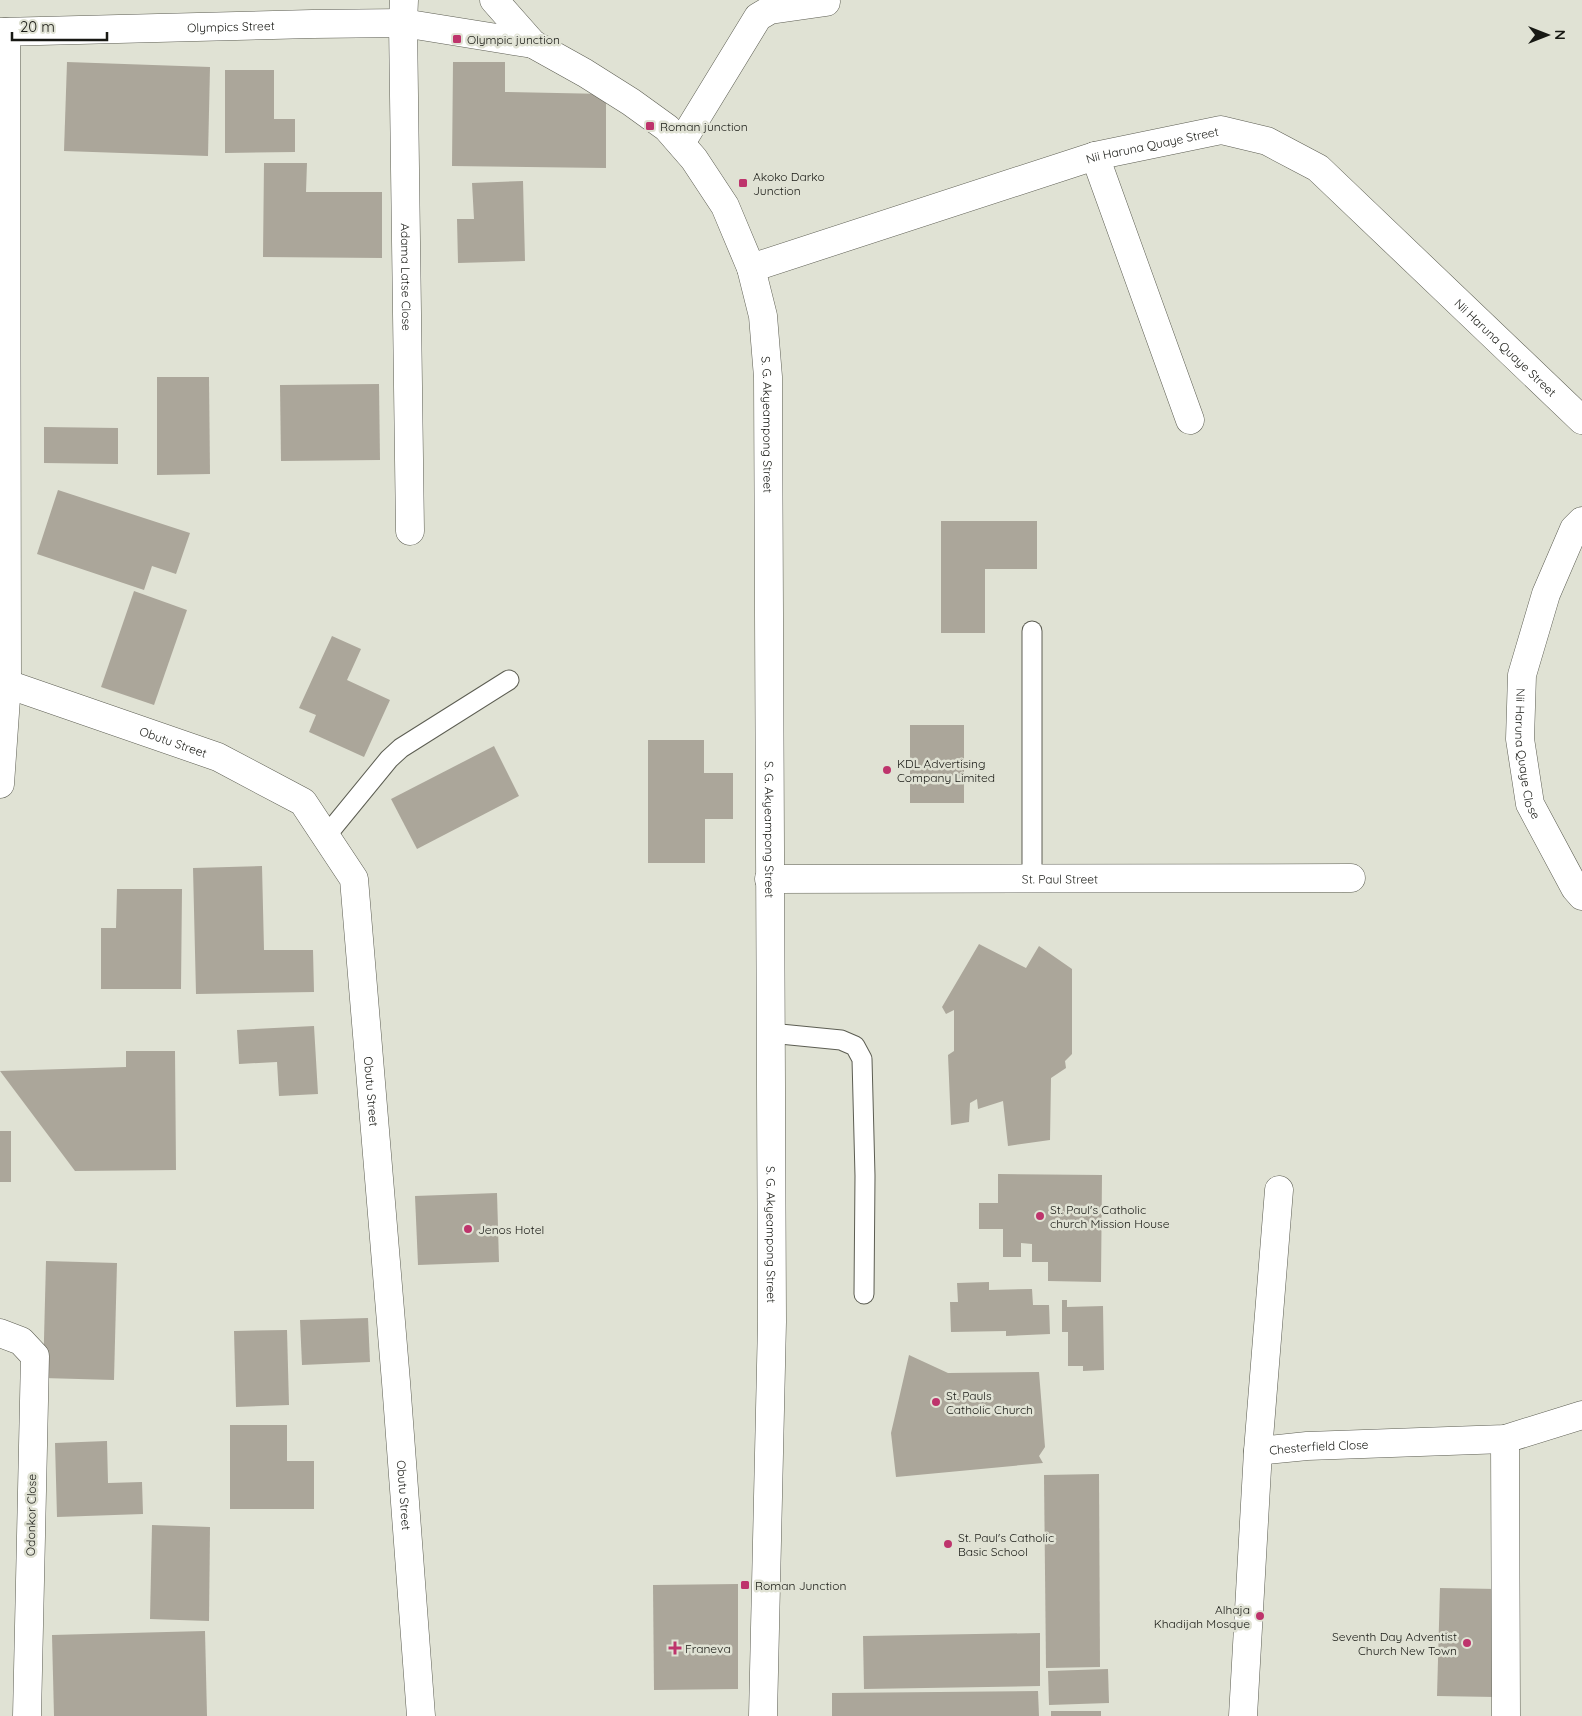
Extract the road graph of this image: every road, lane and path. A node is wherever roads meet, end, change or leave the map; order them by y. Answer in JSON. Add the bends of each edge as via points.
{"nodes":[{"id":1,"x":494,"y":0,"type":"edge"},
{"id":2,"x":826,"y":2,"type":"dead end"},
{"id":3,"x":403,"y":12,"type":"edge"},
{"id":4,"x":3,"y":32,"type":"edge"},
{"id":5,"x":532,"y":44,"type":"junction"},
{"id":6,"x":680,"y":143,"type":"junction"},
{"id":7,"x":1095,"y":156,"type":"junction"},
{"id":8,"x":751,"y":268,"type":"junction"},
{"id":9,"x":1190,"y":420,"type":"dead end"},
{"id":10,"x":1582,"y":420,"type":"edge"},
{"id":11,"x":1582,"y":521,"type":"edge"},
{"id":12,"x":410,"y":531,"type":"dead end"},
{"id":13,"x":1032,"y":631,"type":"dead end"},
{"id":14,"x":509,"y":680,"type":"dead end"},
{"id":15,"x":7,"y":684,"type":"junction"},
{"id":16,"x":0,"y":784,"type":"edge"},
{"id":17,"x":326,"y":836,"type":"junction"},
{"id":18,"x":1032,"y":878,"type":"junction"},
{"id":19,"x":1350,"y":878,"type":"dead end"},
{"id":20,"x":769,"y":879,"type":"junction"},
{"id":21,"x":1582,"y":896,"type":"edge"},
{"id":22,"x":770,"y":1033,"type":"junction"},
{"id":23,"x":1279,"y":1190,"type":"dead end"},
{"id":24,"x":864,"y":1294,"type":"dead end"},
{"id":25,"x":0,"y":1333,"type":"edge"},
{"id":26,"x":1582,"y":1415,"type":"edge"},
{"id":27,"x":1505,"y":1440,"type":"junction"},
{"id":28,"x":1258,"y":1451,"type":"junction"},
{"id":29,"x":27,"y":1716,"type":"edge"},
{"id":30,"x":421,"y":1716,"type":"edge"},
{"id":31,"x":763,"y":1716,"type":"edge"},
{"id":32,"x":1243,"y":1716,"type":"edge"},
{"id":33,"x":1506,"y":1716,"type":"edge"}],
"edges":[{"from":1,"to":5,"type":"street","name":"S. G. Akyeampong Street"},
{"from":2,"to":6,"type":"street","via":[[770,10],[758,17]]},
{"from":3,"to":4,"type":"street","name":"Olympics Street","via":[[312,24]]},
{"from":3,"to":5,"type":"street","name":"S. G. Akyeampong Street"},
{"from":3,"to":12,"type":"street","name":"Adama Latse Close"},
{"from":4,"to":15,"type":"street"},
{"from":5,"to":6,"type":"street","name":"S. G. Akyeampong Street","via":[[631,102],[667,128]]},
{"from":6,"to":8,"type":"street","name":"S. G. Akyeampong Street","via":[[725,206]]},
{"from":7,"to":8,"type":"street","name":"Nii Haruna Quaye Street"},
{"from":7,"to":9,"type":"street"},
{"from":7,"to":10,"type":"street","name":"Nii Haruna Quaye Street","via":[[1222,130],[1267,141],[1318,168]]},
{"from":8,"to":20,"type":"street","name":"S. G. Akyeampong Street","via":[[763,316],[768,377]]},
{"from":11,"to":21,"type":"street","name":"Nii Haruna Quaye Close","via":[[1574,529],[1546,594],[1522,675],[1520,739],[1530,804]]},
{"from":13,"to":18,"type":"lane"},
{"from":14,"to":17,"type":"lane","via":[[401,748]]},
{"from":15,"to":16,"type":"street"},
{"from":15,"to":17,"type":"street","name":"Obutu Street","via":[[218,757],[303,802]]},
{"from":17,"to":30,"type":"street","name":"Obutu Street","via":[[354,879]]},
{"from":18,"to":19,"type":"street","name":"St. Paul Street"},
{"from":18,"to":20,"type":"street","name":"St. Paul Street"},
{"from":20,"to":22,"type":"street","name":"S. G. Akyeampong Street"},
{"from":22,"to":24,"type":"lane","via":[[841,1040],[855,1046],[862,1059]]},
{"from":22,"to":31,"type":"street","name":"S. G. Akyeampong Street","via":[[772,1322]]},
{"from":23,"to":28,"type":"street"},
{"from":25,"to":29,"type":"street","name":"Odonkor Close","via":[[20,1341],[35,1356]]},
{"from":26,"to":27,"type":"street","name":"Chesterfield Close"},
{"from":27,"to":28,"type":"street","name":"Chesterfield Close","via":[[1307,1446]]},
{"from":27,"to":33,"type":"street"},
{"from":28,"to":32,"type":"street","name":"Chesterfield Close"}]}
